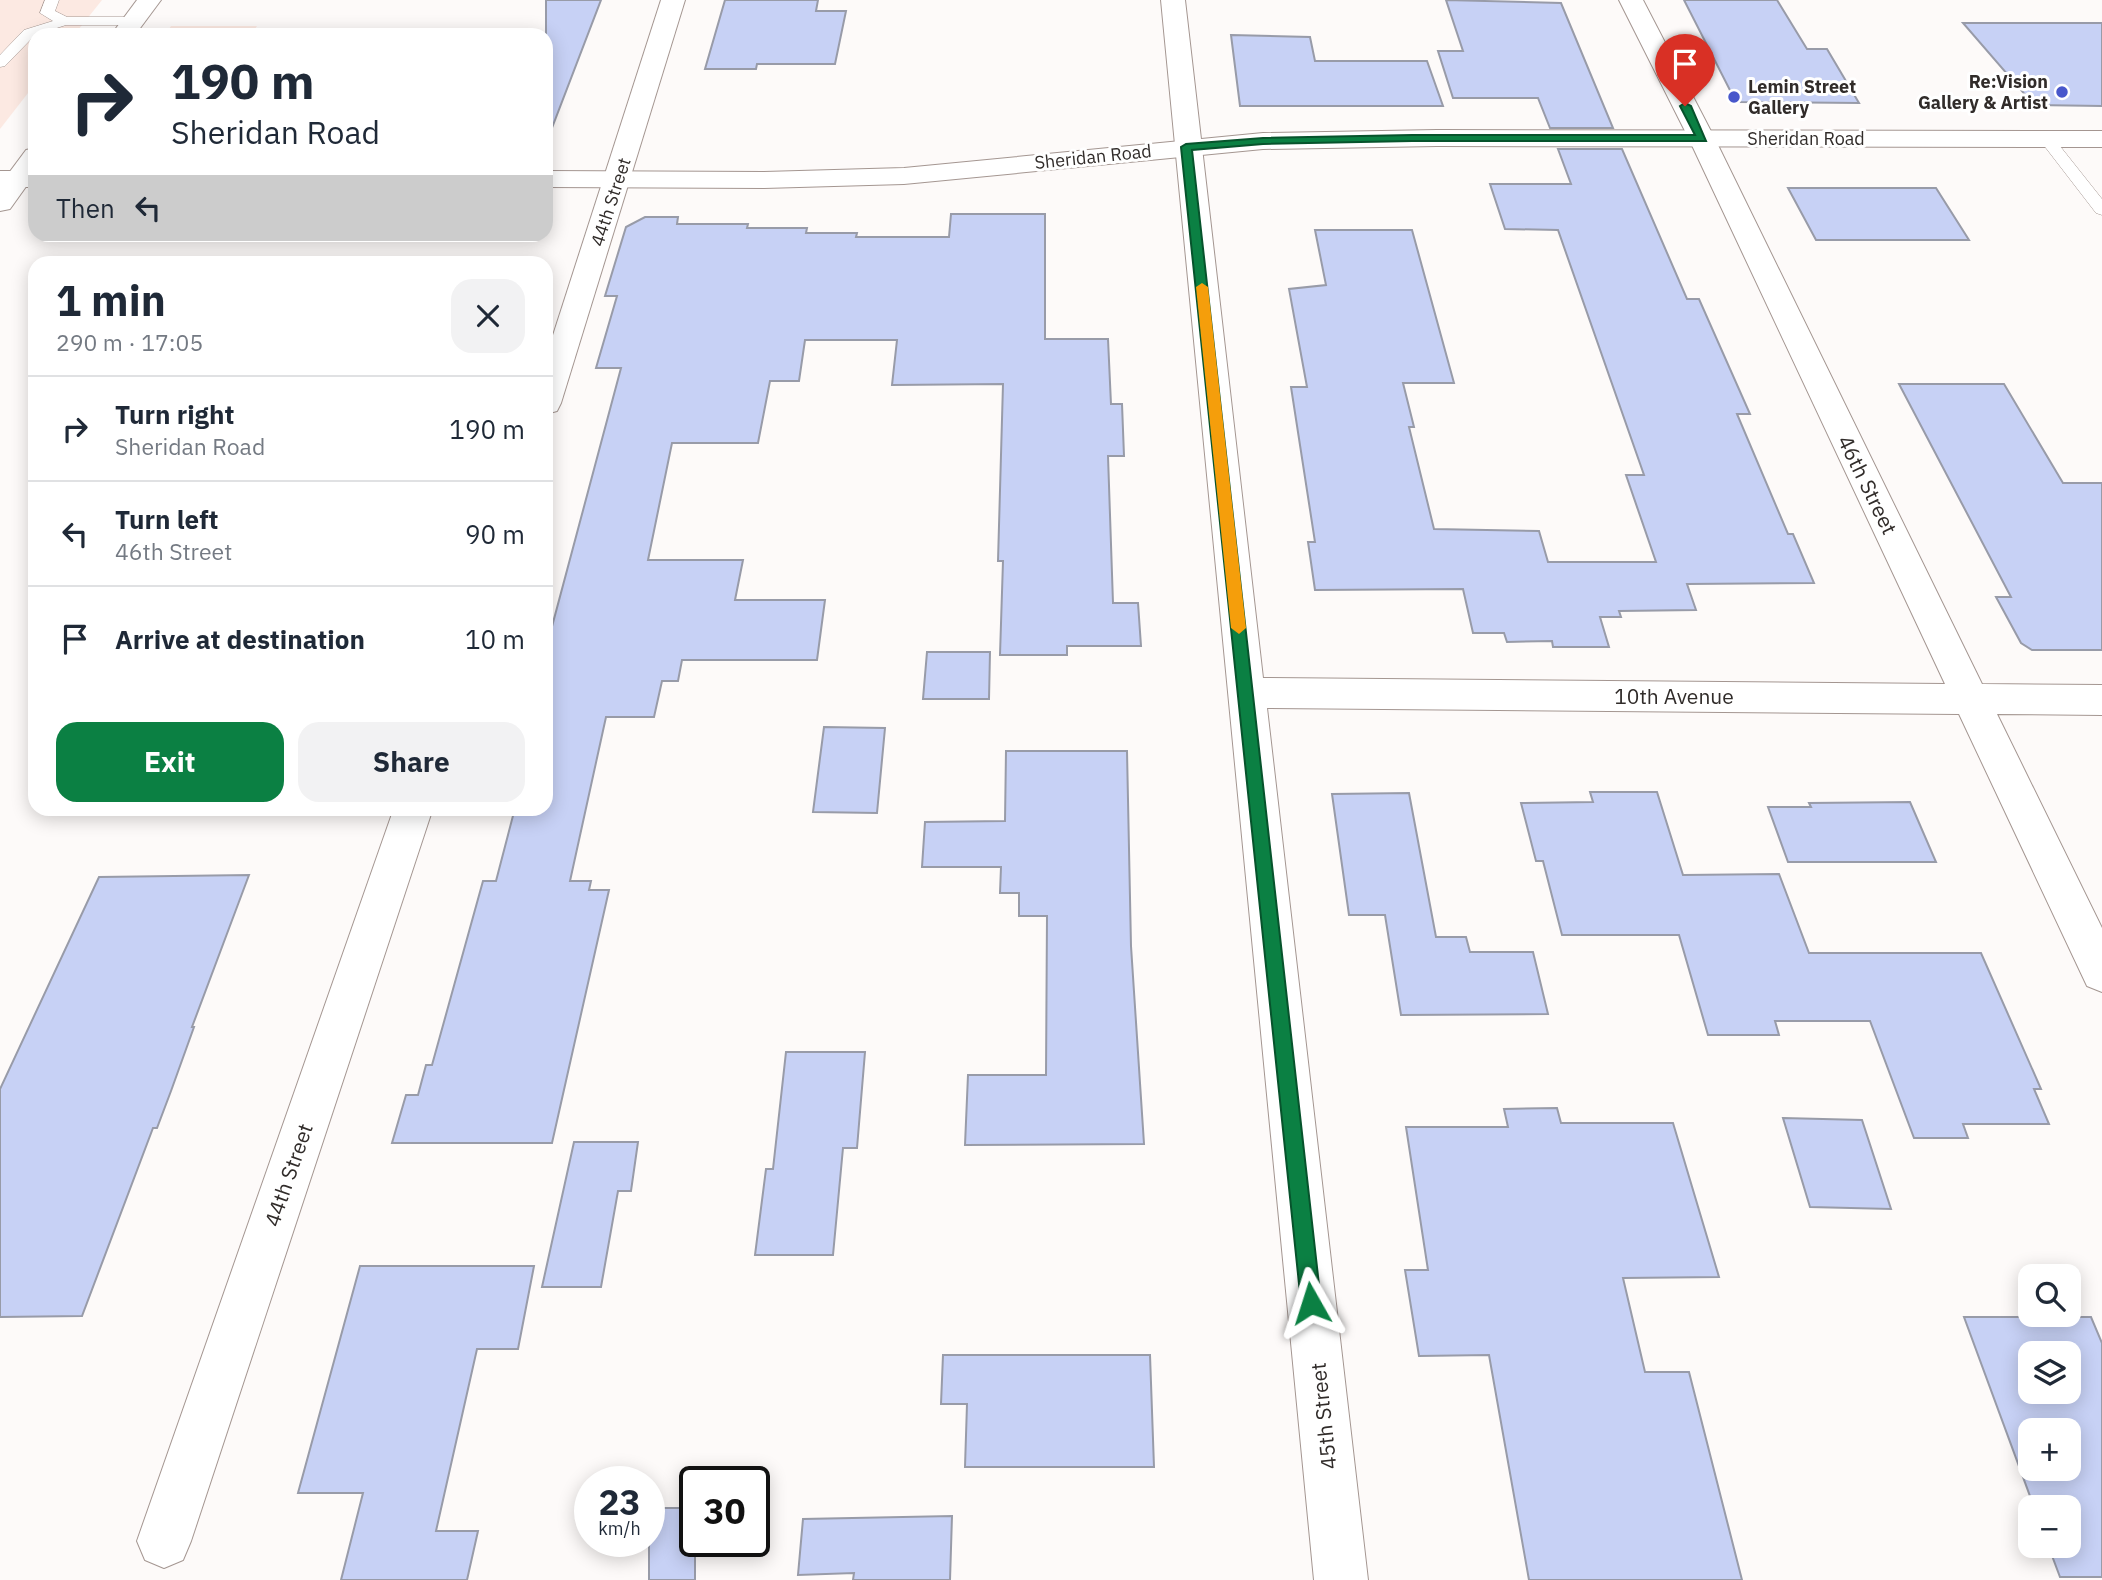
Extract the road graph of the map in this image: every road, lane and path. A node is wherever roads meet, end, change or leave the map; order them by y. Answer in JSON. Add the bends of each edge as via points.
{"nodes":[{"id":1,"x":52,"y":0,"type":"edge"},
{"id":2,"x":149,"y":0,"type":"edge"},
{"id":3,"x":673,"y":0,"type":"edge"},
{"id":4,"x":1173,"y":0,"type":"edge"},
{"id":5,"x":1631,"y":0,"type":"edge"},
{"id":6,"x":65,"y":20,"type":"junction"},
{"id":7,"x":43,"y":28,"type":"edge"},
{"id":8,"x":128,"y":28,"type":"edge"},
{"id":9,"x":28,"y":34,"type":"edge"},
{"id":10,"x":0,"y":63,"type":"edge"},
{"id":11,"x":1702,"y":139,"type":"junction"},
{"id":12,"x":2047,"y":139,"type":"junction"},
{"id":13,"x":2102,"y":139,"type":"edge"},
{"id":14,"x":1186,"y":147,"type":"junction"},
{"id":15,"x":18,"y":179,"type":"edge"},
{"id":16,"x":553,"y":179,"type":"edge"},
{"id":17,"x":619,"y":179,"type":"junction"},
{"id":18,"x":0,"y":203,"type":"edge"},
{"id":19,"x":2102,"y":210,"type":"edge"},
{"id":20,"x":553,"y":382,"type":"edge"},
{"id":21,"x":1246,"y":693,"type":"junction"},
{"id":22,"x":1970,"y":699,"type":"junction"},
{"id":23,"x":2102,"y":700,"type":"edge"},
{"id":24,"x":411,"y":816,"type":"edge"},
{"id":25,"x":2102,"y":972,"type":"edge"},
{"id":26,"x":164,"y":1541,"type":"dead end"},
{"id":27,"x":1341,"y":1580,"type":"edge"}],
"edges":[{"from":1,"to":6,"type":"lane","via":[[47,13]]},
{"from":2,"to":8,"type":"street"},
{"from":3,"to":17,"type":"street","name":"44th Street"},
{"from":4,"to":14,"type":"street","name":"45th Street"},
{"from":5,"to":11,"type":"street","name":"46th Street"},
{"from":6,"to":7,"type":"lane"},
{"from":6,"to":8,"type":"lane"},
{"from":9,"to":10,"type":"lane"},
{"from":11,"to":12,"type":"street","name":"Sheridan Road"},
{"from":11,"to":14,"type":"street","name":"Sheridan Road","via":[[1410,138]]},
{"from":11,"to":22,"type":"street","name":"46th Street"},
{"from":12,"to":13,"type":"street","name":"Sheridan Road"},
{"from":12,"to":19,"type":"lane"},
{"from":14,"to":17,"type":"street","name":"Sheridan Road","via":[[904,176]]},
{"from":14,"to":21,"type":"street","name":"45th Street"},
{"from":15,"to":18,"type":"street"},
{"from":16,"to":17,"type":"street","name":"Sheridan Road"},
{"from":17,"to":20,"type":"street","name":"44th Street"},
{"from":21,"to":22,"type":"street","name":"10th Avenue"},
{"from":21,"to":27,"type":"street","name":"45th Street"},
{"from":22,"to":23,"type":"street","name":"10th Avenue"},
{"from":22,"to":25,"type":"street","name":"46th Street"},
{"from":24,"to":26,"type":"street","name":"44th Street"}]}
